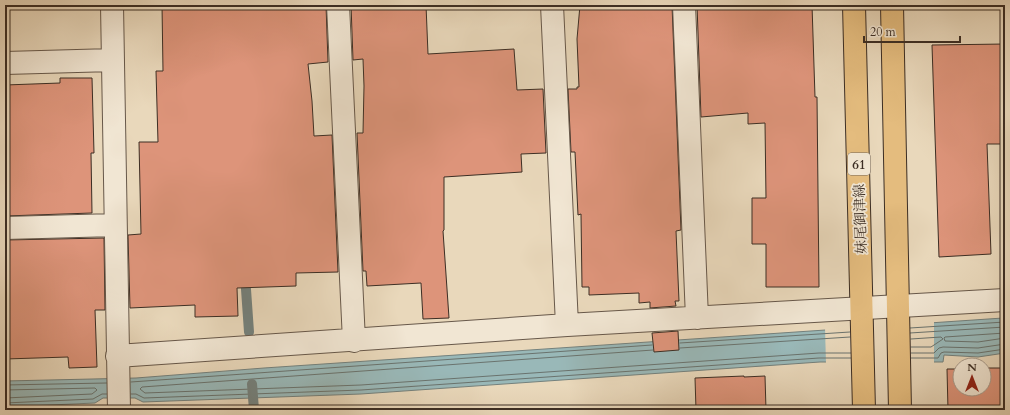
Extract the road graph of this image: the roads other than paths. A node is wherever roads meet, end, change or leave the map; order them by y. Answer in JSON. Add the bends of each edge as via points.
{"nodes":[{"id":1,"x":112,"y":5,"type":"edge"},
{"id":2,"x":338,"y":5,"type":"edge"},
{"id":3,"x":552,"y":5,"type":"edge"},
{"id":4,"x":684,"y":5,"type":"edge"},
{"id":5,"x":854,"y":5,"type":"edge"},
{"id":6,"x":892,"y":5,"type":"edge"},
{"id":7,"x":113,"y":60,"type":"junction"},
{"id":8,"x":5,"y":63,"type":"edge"},
{"id":9,"x":115,"y":225,"type":"junction"},
{"id":10,"x":5,"y":228,"type":"edge"},
{"id":11,"x":1005,"y":300,"type":"edge"},
{"id":12,"x":899,"y":313,"type":"junction"},
{"id":13,"x":863,"y":316,"type":"junction"},
{"id":14,"x":697,"y":318,"type":"junction"},
{"id":15,"x":567,"y":325,"type":"junction"},
{"id":16,"x":354,"y":341,"type":"junction"},
{"id":17,"x":117,"y":356,"type":"junction"},
{"id":18,"x":118,"y":404,"type":"edge"},
{"id":19,"x":864,"y":410,"type":"edge"},
{"id":20,"x":900,"y":410,"type":"edge"}],
"edges":[{"from":1,"to":7,"type":"street"},
{"from":2,"to":16,"type":"street"},
{"from":3,"to":15,"type":"street"},
{"from":4,"to":14,"type":"street"},
{"from":5,"to":13,"type":"main road","name":"妹尾御津線","number":"61"},
{"from":6,"to":12,"type":"main road"},
{"from":7,"to":8,"type":"street"},
{"from":7,"to":9,"type":"street"},
{"from":9,"to":10,"type":"street"},
{"from":9,"to":17,"type":"street"},
{"from":11,"to":12,"type":"street"},
{"from":12,"to":13,"type":"street"},
{"from":12,"to":20,"type":"main road"},
{"from":13,"to":14,"type":"street"},
{"from":13,"to":19,"type":"main road","name":"妹尾御津線","number":"61"},
{"from":14,"to":15,"type":"street"},
{"from":15,"to":16,"type":"street"},
{"from":16,"to":17,"type":"street"},
{"from":17,"to":18,"type":"street"}]}
